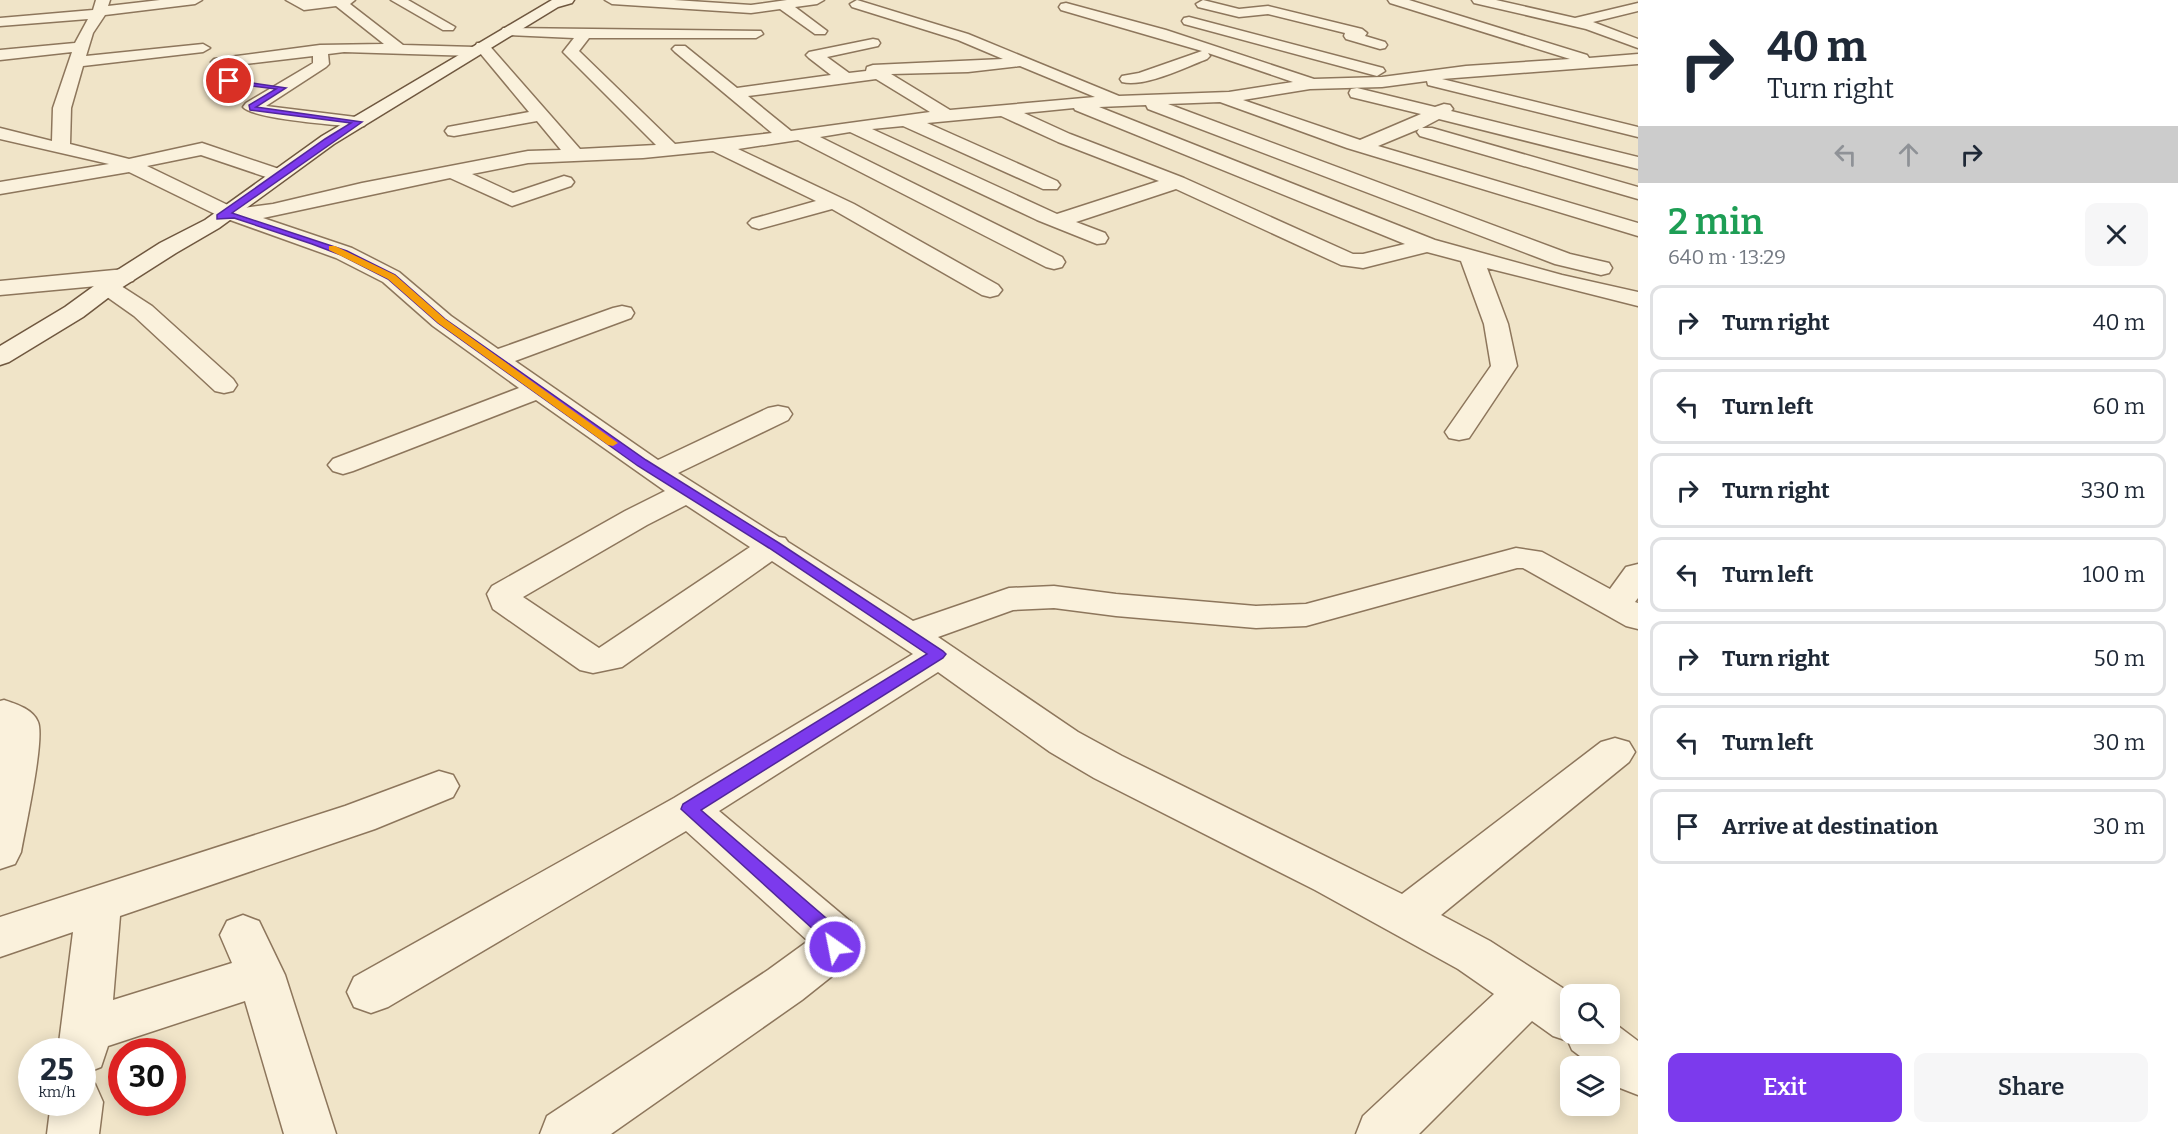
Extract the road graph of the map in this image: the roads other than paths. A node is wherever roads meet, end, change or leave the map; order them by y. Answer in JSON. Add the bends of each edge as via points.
{"nodes":[{"id":1,"x":195,"y":0,"type":"edge"},
{"id":2,"x":398,"y":0,"type":"edge"},
{"id":3,"x":556,"y":0,"type":"edge"},
{"id":4,"x":566,"y":0,"type":"edge"},
{"id":5,"x":612,"y":0,"type":"edge"},
{"id":6,"x":817,"y":0,"type":"edge"},
{"id":7,"x":1395,"y":0,"type":"edge"},
{"id":8,"x":1479,"y":0,"type":"edge"},
{"id":9,"x":1541,"y":0,"type":"edge"},
{"id":10,"x":343,"y":1,"type":"edge"},
{"id":11,"x":1197,"y":1,"type":"edge"},
{"id":12,"x":175,"y":2,"type":"junction"},
{"id":13,"x":298,"y":3,"type":"edge"},
{"id":14,"x":857,"y":4,"type":"dead end"},
{"id":15,"x":784,"y":6,"type":"junction"},
{"id":16,"x":1510,"y":7,"type":"junction"},
{"id":17,"x":1638,"y":7,"type":"edge"},
{"id":18,"x":1066,"y":8,"type":"dead end"},
{"id":19,"x":101,"y":9,"type":"edge"},
{"id":20,"x":191,"y":15,"type":"dead end"},
{"id":21,"x":941,"y":15,"type":"dead end"},
{"id":22,"x":314,"y":18,"type":"dead end"},
{"id":23,"x":1178,"y":18,"type":"dead end"},
{"id":24,"x":906,"y":20,"type":"junction"},
{"id":25,"x":962,"y":21,"type":"dead end"},
{"id":26,"x":0,"y":22,"type":"edge"},
{"id":27,"x":1575,"y":22,"type":"junction"},
{"id":28,"x":448,"y":27,"type":"dead end"},
{"id":29,"x":87,"y":31,"type":"junction"},
{"id":30,"x":508,"y":31,"type":"junction"},
{"id":31,"x":820,"y":31,"type":"dead end"},
{"id":32,"x":65,"y":33,"type":"dead end"},
{"id":33,"x":585,"y":34,"type":"junction"},
{"id":34,"x":756,"y":34,"type":"dead end"},
{"id":35,"x":966,"y":38,"type":"junction"},
{"id":36,"x":1398,"y":41,"type":"dead end"},
{"id":37,"x":873,"y":43,"type":"dead end"},
{"id":38,"x":1638,"y":44,"type":"edge"},
{"id":39,"x":1380,"y":45,"type":"junction"},
{"id":40,"x":203,"y":48,"type":"dead end"},
{"id":41,"x":399,"y":49,"type":"junction"},
{"id":42,"x":478,"y":49,"type":"junction"},
{"id":43,"x":680,"y":49,"type":"dead end"},
{"id":44,"x":320,"y":50,"type":"junction"},
{"id":45,"x":79,"y":55,"type":"junction"},
{"id":46,"x":0,"y":56,"type":"edge"},
{"id":47,"x":1202,"y":56,"type":"dead end"},
{"id":48,"x":1324,"y":58,"type":"junction"},
{"id":49,"x":250,"y":59,"type":"junction"},
{"id":50,"x":1638,"y":60,"type":"edge"},
{"id":51,"x":219,"y":62,"type":"dead end"},
{"id":52,"x":1024,"y":62,"type":"junction"},
{"id":53,"x":1596,"y":63,"type":"junction"},
{"id":54,"x":878,"y":74,"type":"junction"},
{"id":55,"x":238,"y":75,"type":"dead end"},
{"id":56,"x":845,"y":78,"type":"junction"},
{"id":57,"x":1412,"y":78,"type":"junction"},
{"id":58,"x":1317,"y":84,"type":"junction"},
{"id":59,"x":261,"y":86,"type":"dead end"},
{"id":60,"x":283,"y":88,"type":"junction"},
{"id":61,"x":735,"y":93,"type":"junction"},
{"id":62,"x":1474,"y":93,"type":"junction"},
{"id":63,"x":1211,"y":98,"type":"junction"},
{"id":64,"x":1128,"y":100,"type":"junction"},
{"id":65,"x":1073,"y":103,"type":"junction"},
{"id":66,"x":1004,"y":110,"type":"junction"},
{"id":67,"x":1437,"y":112,"type":"junction"},
{"id":68,"x":541,"y":115,"type":"junction"},
{"id":69,"x":946,"y":115,"type":"junction"},
{"id":70,"x":905,"y":120,"type":"junction"},
{"id":71,"x":358,"y":122,"type":"junction"},
{"id":72,"x":853,"y":127,"type":"junction"},
{"id":73,"x":1410,"y":127,"type":"junction"},
{"id":74,"x":454,"y":131,"type":"dead end"},
{"id":75,"x":1638,"y":132,"type":"edge"},
{"id":76,"x":0,"y":133,"type":"edge"},
{"id":77,"x":795,"y":136,"type":"junction"},
{"id":78,"x":24,"y":144,"type":"junction"},
{"id":79,"x":717,"y":146,"type":"junction"},
{"id":80,"x":1361,"y":146,"type":"junction"},
{"id":81,"x":61,"y":147,"type":"junction"},
{"id":82,"x":0,"y":150,"type":"edge"},
{"id":83,"x":671,"y":150,"type":"junction"},
{"id":84,"x":574,"y":154,"type":"junction"},
{"id":85,"x":1638,"y":163,"type":"edge"},
{"id":86,"x":128,"y":166,"type":"junction"},
{"id":87,"x":453,"y":172,"type":"junction"},
{"id":88,"x":278,"y":175,"type":"junction"},
{"id":89,"x":564,"y":182,"type":"dead end"},
{"id":90,"x":1177,"y":182,"type":"junction"},
{"id":91,"x":30,"y":183,"type":"junction"},
{"id":92,"x":1050,"y":185,"type":"dead end"},
{"id":93,"x":0,"y":188,"type":"edge"},
{"id":94,"x":1638,"y":193,"type":"edge"},
{"id":95,"x":834,"y":202,"type":"junction"},
{"id":96,"x":227,"y":215,"type":"junction"},
{"id":97,"x":1056,"y":221,"type":"junction"},
{"id":98,"x":759,"y":223,"type":"dead end"},
{"id":99,"x":1638,"y":230,"type":"edge"},
{"id":100,"x":1097,"y":238,"type":"dead end"},
{"id":101,"x":1427,"y":244,"type":"junction"},
{"id":102,"x":1471,"y":258,"type":"junction"},
{"id":103,"x":1054,"y":262,"type":"dead end"},
{"id":104,"x":1617,"y":272,"type":"dead end"},
{"id":105,"x":116,"y":281,"type":"junction"},
{"id":106,"x":0,"y":288,"type":"edge"},
{"id":107,"x":990,"y":290,"type":"dead end"},
{"id":108,"x":1638,"y":299,"type":"edge"},
{"id":109,"x":622,"y":313,"type":"dead end"},
{"id":110,"x":0,"y":357,"type":"edge"},
{"id":111,"x":495,"y":359,"type":"junction"},
{"id":112,"x":224,"y":385,"type":"dead end"},
{"id":113,"x":538,"y":390,"type":"junction"},
{"id":114,"x":778,"y":414,"type":"dead end"},
{"id":115,"x":1459,"y":432,"type":"dead end"},
{"id":116,"x":343,"y":465,"type":"dead end"},
{"id":117,"x":656,"y":472,"type":"junction"},
{"id":118,"x":688,"y":492,"type":"junction"},
{"id":119,"x":774,"y":545,"type":"junction"},
{"id":120,"x":1638,"y":574,"type":"edge"},
{"id":121,"x":1627,"y":612,"type":"edge"},
{"id":122,"x":924,"y":644,"type":"junction"},
{"id":123,"x":0,"y":714,"type":"edge"},
{"id":124,"x":1615,"y":752,"type":"dead end"},
{"id":125,"x":439,"y":786,"type":"dead end"},
{"id":126,"x":689,"y":809,"type":"junction"},
{"id":127,"x":0,"y":852,"type":"edge"},
{"id":128,"x":99,"y":904,"type":"junction"},
{"id":129,"x":1406,"y":918,"type":"junction"},
{"id":130,"x":0,"y":937,"type":"edge"},
{"id":131,"x":1530,"y":991,"type":"junction"},
{"id":132,"x":371,"y":992,"type":"dead end"},
{"id":133,"x":1560,"y":1013,"type":"edge"},
{"id":134,"x":84,"y":1038,"type":"edge"},
{"id":135,"x":90,"y":1038,"type":"edge"},
{"id":136,"x":1602,"y":1044,"type":"edge"},
{"id":137,"x":1638,"y":1071,"type":"edge"},
{"id":138,"x":75,"y":1116,"type":"edge"},
{"id":139,"x":310,"y":1133,"type":"edge"},
{"id":140,"x":73,"y":1134,"type":"edge"},
{"id":141,"x":566,"y":1134,"type":"edge"},
{"id":142,"x":1382,"y":1134,"type":"edge"}],
"edges":[{"from":1,"to":12,"type":"street"},
{"from":2,"to":28,"type":"street"},
{"from":3,"to":4,"type":"street"},
{"from":4,"to":30,"type":"street"},
{"from":5,"to":15,"type":"street","via":[[744,9]]},
{"from":6,"to":15,"type":"street"},
{"from":7,"to":53,"type":"street"},
{"from":8,"to":16,"type":"street"},
{"from":9,"to":16,"type":"street"},
{"from":10,"to":13,"type":"street"},
{"from":10,"to":41,"type":"street"},
{"from":11,"to":39,"type":"street","via":[[1239,13],[1268,10],[1357,32],[1360,33],[1351,36]]},
{"from":12,"to":19,"type":"street"},
{"from":12,"to":20,"type":"street"},
{"from":13,"to":22,"type":"street"},
{"from":14,"to":24,"type":"street"},
{"from":15,"to":31,"type":"street"},
{"from":16,"to":27,"type":"street"},
{"from":17,"to":27,"type":"street"},
{"from":18,"to":58,"type":"street","via":[[1161,33]]},
{"from":19,"to":26,"type":"street"},
{"from":19,"to":29,"type":"street"},
{"from":21,"to":24,"type":"street"},
{"from":23,"to":48,"type":"street"},
{"from":24,"to":35,"type":"street"},
{"from":25,"to":35,"type":"street","via":[[984,30]]},
{"from":27,"to":38,"type":"street"},
{"from":29,"to":32,"type":"street"},
{"from":29,"to":45,"type":"street"},
{"from":30,"to":33,"type":"street"},
{"from":30,"to":42,"type":"street"},
{"from":33,"to":34,"type":"street"},
{"from":33,"to":83,"type":"street","via":[[571,52]]},
{"from":35,"to":52,"type":"street"},
{"from":36,"to":39,"type":"street"},
{"from":37,"to":56,"type":"street","via":[[814,55]]},
{"from":39,"to":48,"type":"street"},
{"from":40,"to":45,"type":"street"},
{"from":41,"to":42,"type":"street"},
{"from":41,"to":44,"type":"street"},
{"from":42,"to":68,"type":"street"},
{"from":42,"to":71,"type":"street"},
{"from":43,"to":61,"type":"street"},
{"from":44,"to":49,"type":"street"},
{"from":44,"to":60,"type":"street","via":[[321,64]]},
{"from":45,"to":46,"type":"street"},
{"from":45,"to":81,"type":"street","via":[[62,108]]},
{"from":47,"to":63,"type":"street","via":[[1135,78]]},
{"from":48,"to":57,"type":"street"},
{"from":49,"to":51,"type":"street"},
{"from":49,"to":55,"type":"street","via":[[252,66]]},
{"from":50,"to":53,"type":"street"},
{"from":52,"to":54,"type":"street","via":[[873,70]]},
{"from":52,"to":64,"type":"street"},
{"from":53,"to":57,"type":"street"},
{"from":54,"to":56,"type":"street"},
{"from":54,"to":69,"type":"street"},
{"from":56,"to":61,"type":"street"},
{"from":57,"to":58,"type":"street"},
{"from":57,"to":62,"type":"street"},
{"from":58,"to":63,"type":"street"},
{"from":58,"to":67,"type":"street"},
{"from":59,"to":60,"type":"street"},
{"from":60,"to":71,"type":"street","via":[[253,108]]},
{"from":61,"to":77,"type":"street"},
{"from":62,"to":67,"type":"street"},
{"from":62,"to":75,"type":"street"},
{"from":63,"to":64,"type":"street"},
{"from":63,"to":80,"type":"street"},
{"from":64,"to":65,"type":"street"},
{"from":64,"to":104,"type":"street","via":[[1563,259]]},
{"from":65,"to":66,"type":"street"},
{"from":65,"to":101,"type":"street"},
{"from":66,"to":69,"type":"street"},
{"from":66,"to":90,"type":"street"},
{"from":67,"to":73,"type":"street"},
{"from":67,"to":85,"type":"street"},
{"from":68,"to":74,"type":"street"},
{"from":68,"to":84,"type":"street"},
{"from":69,"to":70,"type":"street"},
{"from":70,"to":72,"type":"street"},
{"from":70,"to":92,"type":"street"},
{"from":71,"to":88,"type":"street"},
{"from":72,"to":77,"type":"street"},
{"from":72,"to":97,"type":"street"},
{"from":73,"to":80,"type":"street"},
{"from":73,"to":94,"type":"street"},
{"from":76,"to":78,"type":"street"},
{"from":77,"to":79,"type":"street"},
{"from":77,"to":103,"type":"street"},
{"from":78,"to":81,"type":"street"},
{"from":78,"to":82,"type":"street"},
{"from":78,"to":91,"type":"street"},
{"from":79,"to":83,"type":"street"},
{"from":79,"to":95,"type":"street"},
{"from":80,"to":99,"type":"street"},
{"from":81,"to":86,"type":"street"},
{"from":83,"to":84,"type":"street"},
{"from":84,"to":87,"type":"street","via":[[528,157]]},
{"from":86,"to":88,"type":"street","via":[[202,149]]},
{"from":86,"to":91,"type":"street"},
{"from":86,"to":96,"type":"street"},
{"from":87,"to":89,"type":"street","via":[[512,201]]},
{"from":87,"to":96,"type":"street","via":[[273,210]]},
{"from":88,"to":96,"type":"street"},
{"from":90,"to":97,"type":"street"},
{"from":90,"to":101,"type":"street","via":[[1349,260],[1363,261]]},
{"from":91,"to":93,"type":"street"},
{"from":95,"to":98,"type":"street"},
{"from":95,"to":107,"type":"street"},
{"from":96,"to":105,"type":"street"},
{"from":96,"to":111,"type":"street","via":[[334,249],[373,267]]},
{"from":97,"to":100,"type":"street"},
{"from":101,"to":102,"type":"street"},
{"from":102,"to":108,"type":"street"},
{"from":102,"to":115,"type":"street","via":[[1501,336],[1504,366]]},
{"from":105,"to":106,"type":"street"},
{"from":105,"to":110,"type":"street"},
{"from":105,"to":112,"type":"street"},
{"from":109,"to":111,"type":"street"},
{"from":111,"to":113,"type":"street"},
{"from":113,"to":116,"type":"street"},
{"from":113,"to":117,"type":"street"},
{"from":114,"to":117,"type":"street"},
{"from":117,"to":118,"type":"street"},
{"from":118,"to":119,"type":"street"},
{"from":118,"to":119,"type":"street","via":[[504,594],[505,601],[601,659]]},
{"from":119,"to":122,"type":"street"},
{"from":120,"to":121,"type":"street"},
{"from":121,"to":122,"type":"street","via":[[1530,559],[1516,558],[1306,615],[1256,617],[1054,597],[1009,599]]},
{"from":122,"to":126,"type":"street"},
{"from":122,"to":129,"type":"street","via":[[1064,742]]},
{"from":123,"to":127,"type":"street","via":[[20,724],[20,748]]},
{"from":124,"to":129,"type":"street"},
{"from":125,"to":128,"type":"street","via":[[360,818]]},
{"from":126,"to":132,"type":"street"},
{"from":126,"to":141,"type":"street","via":[[834,936],[835,947]]},
{"from":128,"to":130,"type":"street"},
{"from":128,"to":134,"type":"street"},
{"from":129,"to":131,"type":"street"},
{"from":131,"to":133,"type":"street"},
{"from":131,"to":142,"type":"street"},
{"from":135,"to":139,"type":"street","via":[[252,955]]},
{"from":136,"to":137,"type":"street"},
{"from":138,"to":140,"type":"street"}]}
